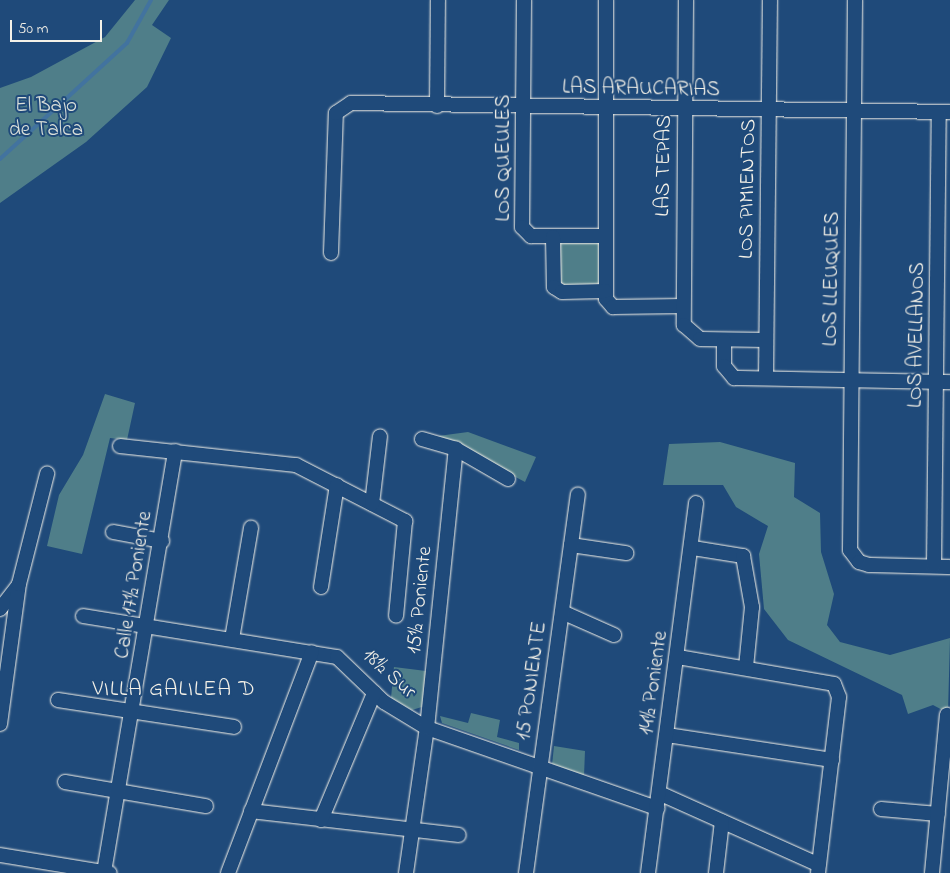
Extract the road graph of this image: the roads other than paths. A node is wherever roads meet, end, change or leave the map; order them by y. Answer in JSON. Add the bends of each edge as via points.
{"nodes":[{"id":1,"x":438,"y":0,"type":"edge"},
{"id":2,"x":524,"y":0,"type":"edge"},
{"id":3,"x":606,"y":0,"type":"edge"},
{"id":4,"x":686,"y":0,"type":"edge"},
{"id":5,"x":770,"y":0,"type":"edge"},
{"id":6,"x":855,"y":0,"type":"edge"},
{"id":7,"x":437,"y":106,"type":"junction"},
{"id":8,"x":524,"y":107,"type":"junction"},
{"id":9,"x":608,"y":108,"type":"junction"},
{"id":10,"x":685,"y":109,"type":"junction"},
{"id":11,"x":769,"y":111,"type":"junction"},
{"id":12,"x":853,"y":113,"type":"junction"},
{"id":13,"x":945,"y":113,"type":"edge"},
{"id":14,"x":606,"y":236,"type":"junction"},
{"id":15,"x":553,"y":237,"type":"junction"},
{"id":16,"x":331,"y":253,"type":"dead end"},
{"id":17,"x":607,"y":298,"type":"junction"},
{"id":18,"x":683,"y":306,"type":"junction"},
{"id":19,"x":943,"y":336,"type":"edge"},
{"id":20,"x":766,"y":340,"type":"junction"},
{"id":21,"x":724,"y":341,"type":"junction"},
{"id":22,"x":766,"y":378,"type":"junction"},
{"id":23,"x":850,"y":379,"type":"junction"},
{"id":24,"x":943,"y":381,"type":"edge"},
{"id":25,"x":380,"y":436,"type":"dead end"},
{"id":26,"x":422,"y":439,"type":"dead end"},
{"id":27,"x":120,"y":446,"type":"dead end"},
{"id":28,"x":456,"y":449,"type":"junction"},
{"id":29,"x":176,"y":451,"type":"junction"},
{"id":30,"x":47,"y":474,"type":"dead end"},
{"id":31,"x":508,"y":479,"type":"dead end"},
{"id":32,"x":337,"y":485,"type":"junction"},
{"id":33,"x":578,"y":495,"type":"dead end"},
{"id":34,"x":696,"y":503,"type":"dead end"},
{"id":35,"x":372,"y":504,"type":"junction"},
{"id":36,"x":251,"y":528,"type":"dead end"},
{"id":37,"x":113,"y":532,"type":"dead end"},
{"id":38,"x":162,"y":541,"type":"junction"},
{"id":39,"x":571,"y":545,"type":"junction"},
{"id":40,"x":693,"y":548,"type":"junction"},
{"id":41,"x":626,"y":553,"type":"dead end"},
{"id":42,"x":934,"y":566,"type":"junction"},
{"id":43,"x":950,"y":566,"type":"edge"},
{"id":44,"x":19,"y":584,"type":"junction"},
{"id":45,"x":321,"y":587,"type":"dead end"},
{"id":46,"x":0,"y":609,"type":"edge"},
{"id":47,"x":562,"y":612,"type":"junction"},
{"id":48,"x":83,"y":616,"type":"dead end"},
{"id":49,"x":396,"y":616,"type":"dead end"},
{"id":50,"x":148,"y":625,"type":"junction"},
{"id":51,"x":614,"y":635,"type":"dead end"},
{"id":52,"x":232,"y":639,"type":"junction"},
{"id":53,"x":312,"y":652,"type":"junction"},
{"id":54,"x":678,"y":657,"type":"junction"},
{"id":55,"x":746,"y":667,"type":"junction"},
{"id":56,"x":374,"y":694,"type":"junction"},
{"id":57,"x":58,"y":700,"type":"dead end"},
{"id":58,"x":133,"y":711,"type":"junction"},
{"id":59,"x":947,"y":715,"type":"dead end"},
{"id":60,"x":0,"y":724,"type":"edge"},
{"id":61,"x":234,"y":727,"type":"dead end"},
{"id":62,"x":427,"y":728,"type":"junction"},
{"id":63,"x":667,"y":735,"type":"junction"},
{"id":64,"x":832,"y":760,"type":"junction"},
{"id":65,"x":541,"y":766,"type":"junction"},
{"id":66,"x":65,"y":782,"type":"dead end"},
{"id":67,"x":119,"y":791,"type":"junction"},
{"id":68,"x":659,"y":793,"type":"junction"},
{"id":69,"x":206,"y":806,"type":"dead end"},
{"id":70,"x":657,"y":808,"type":"junction"},
{"id":71,"x":881,"y":809,"type":"dead end"},
{"id":72,"x":251,"y":811,"type":"junction"},
{"id":73,"x":938,"y":814,"type":"junction"},
{"id":74,"x":321,"y":820,"type":"junction"},
{"id":75,"x":722,"y":821,"type":"junction"},
{"id":76,"x":412,"y":830,"type":"junction"},
{"id":77,"x":458,"y":835,"type":"dead end"},
{"id":78,"x":0,"y":855,"type":"edge"},
{"id":79,"x":819,"y":869,"type":"edge"},
{"id":80,"x":100,"y":872,"type":"edge"},
{"id":81,"x":228,"y":873,"type":"edge"},
{"id":82,"x":406,"y":873,"type":"edge"},
{"id":83,"x":526,"y":873,"type":"edge"},
{"id":84,"x":648,"y":873,"type":"edge"},
{"id":85,"x":716,"y":873,"type":"edge"},
{"id":86,"x":932,"y":873,"type":"edge"}],
"edges":[{"from":1,"to":7,"type":"street"},
{"from":2,"to":8,"type":"street","name":"LOS QUEULES"},
{"from":3,"to":9,"type":"street"},
{"from":4,"to":10,"type":"street","name":"LAS TEPAS"},
{"from":5,"to":11,"type":"street","name":"LOS PIMIENTOS"},
{"from":6,"to":12,"type":"street","name":"LOS LLEUQUES"},
{"from":7,"to":8,"type":"street","name":"LAS ARAUCARIAS"},
{"from":7,"to":16,"type":"street","name":"LAS ARAUCARIAS","via":[[342,106],[336,113]]},
{"from":8,"to":9,"type":"street","name":"LAS ARAUCARIAS"},
{"from":8,"to":15,"type":"street","name":"LOS QUEULES","via":[[520,221],[527,235]]},
{"from":9,"to":10,"type":"street","name":"LAS ARAUCARIAS"},
{"from":9,"to":14,"type":"street"},
{"from":10,"to":11,"type":"street","name":"LAS ARAUCARIAS"},
{"from":10,"to":18,"type":"street","name":"LAS TEPAS"},
{"from":11,"to":12,"type":"street","name":"LAS ARAUCARIAS"},
{"from":11,"to":20,"type":"street","name":"LOS PIMIENTOS"},
{"from":12,"to":13,"type":"street","name":"LAS ARAUCARIAS"},
{"from":12,"to":23,"type":"street","name":"LOS LLEUQUES"},
{"from":13,"to":19,"type":"street","name":"LOS AVELLANOS"},
{"from":14,"to":15,"type":"street","name":"LOS QUEULES"},
{"from":14,"to":17,"type":"street"},
{"from":15,"to":17,"type":"street","via":[[554,287],[562,292]]},
{"from":17,"to":18,"type":"street"},
{"from":18,"to":21,"type":"street","name":"LAS TEPAS","via":[[688,332],[700,339]]},
{"from":19,"to":24,"type":"street","name":"LOS AVELLANOS"},
{"from":20,"to":21,"type":"street"},
{"from":20,"to":22,"type":"street","name":"LOS PIMIENTOS"},
{"from":21,"to":22,"type":"street","via":[[728,375]]},
{"from":22,"to":23,"type":"street"},
{"from":23,"to":24,"type":"street"},
{"from":23,"to":42,"type":"street","name":"LOS LLEUQUES","via":[[849,540],[854,558],[869,565]]},
{"from":24,"to":42,"type":"street","name":"LOS AVELLANOS"},
{"from":25,"to":35,"type":"street"},
{"from":26,"to":28,"type":"street"},
{"from":27,"to":29,"type":"street"},
{"from":28,"to":31,"type":"street"},
{"from":28,"to":62,"type":"street","name":"15½ Poniente"},
{"from":29,"to":32,"type":"street","via":[[296,465]]},
{"from":29,"to":38,"type":"street","name":"Calle 17½ Poniente"},
{"from":30,"to":44,"type":"street"},
{"from":32,"to":35,"type":"street"},
{"from":32,"to":45,"type":"street"},
{"from":33,"to":39,"type":"street","name":"15 PONIENTE"},
{"from":34,"to":40,"type":"street","name":"14½ Poniente"},
{"from":35,"to":49,"type":"street","via":[[405,521]]},
{"from":36,"to":52,"type":"street"},
{"from":37,"to":38,"type":"street"},
{"from":38,"to":50,"type":"street","name":"Calle 17½ Poniente"},
{"from":39,"to":41,"type":"street"},
{"from":39,"to":47,"type":"street","name":"15 PONIENTE"},
{"from":40,"to":54,"type":"street","name":"14½ Poniente"},
{"from":40,"to":55,"type":"street","via":[[743,556],[752,607]]},
{"from":42,"to":43,"type":"street"},
{"from":44,"to":46,"type":"street"},
{"from":44,"to":60,"type":"street"},
{"from":47,"to":51,"type":"street"},
{"from":47,"to":65,"type":"street","name":"15 PONIENTE"},
{"from":48,"to":50,"type":"street","name":"18½ Sur"},
{"from":50,"to":52,"type":"street","name":"18½ Sur"},
{"from":50,"to":58,"type":"street","name":"Calle 17½ Poniente"},
{"from":52,"to":53,"type":"street","name":"18½ Sur"},
{"from":53,"to":56,"type":"street","name":"18½ Sur","via":[[348,663]]},
{"from":53,"to":72,"type":"street"},
{"from":54,"to":55,"type":"street"},
{"from":54,"to":63,"type":"street","name":"14½ Poniente"},
{"from":55,"to":64,"type":"street","via":[[834,684],[839,697]]},
{"from":56,"to":62,"type":"street","name":"18½ Sur"},
{"from":56,"to":74,"type":"street"},
{"from":57,"to":58,"type":"street"},
{"from":58,"to":61,"type":"street"},
{"from":58,"to":67,"type":"street","name":"Calle 17½ Poniente"},
{"from":59,"to":73,"type":"street"},
{"from":62,"to":65,"type":"street","name":"18½ Sur"},
{"from":62,"to":76,"type":"street","name":"15½ Poniente"},
{"from":63,"to":64,"type":"street"},
{"from":63,"to":68,"type":"street","name":"14½ Poniente"},
{"from":64,"to":79,"type":"street"},
{"from":65,"to":70,"type":"street","name":"18½ Sur"},
{"from":65,"to":83,"type":"street","name":"15 PONIENTE"},
{"from":66,"to":67,"type":"street"},
{"from":67,"to":69,"type":"street"},
{"from":67,"to":80,"type":"street","name":"Calle 17½ Poniente"},
{"from":68,"to":70,"type":"street","name":"14½ Poniente"},
{"from":68,"to":75,"type":"street"},
{"from":70,"to":84,"type":"street","name":"14½ Poniente"},
{"from":71,"to":73,"type":"street"},
{"from":72,"to":74,"type":"street"},
{"from":72,"to":81,"type":"street"},
{"from":73,"to":86,"type":"street"},
{"from":74,"to":76,"type":"street"},
{"from":75,"to":79,"type":"street"},
{"from":75,"to":85,"type":"street"},
{"from":76,"to":77,"type":"street"},
{"from":76,"to":82,"type":"street","name":"15½ Poniente"},
{"from":78,"to":80,"type":"street"}]}
